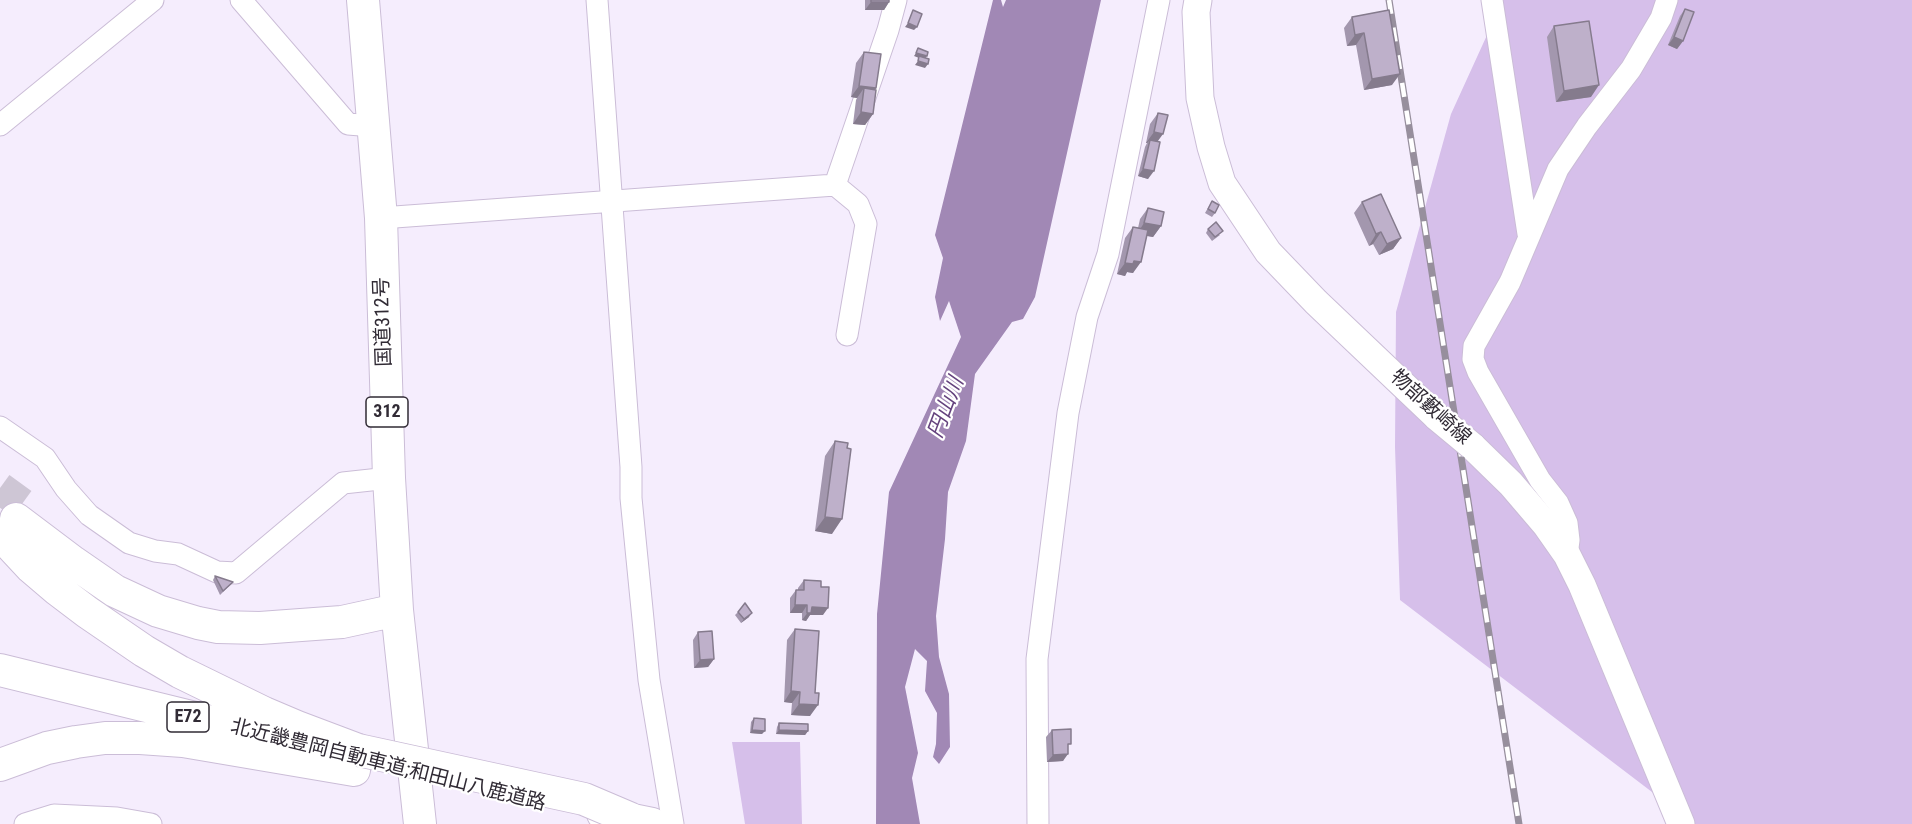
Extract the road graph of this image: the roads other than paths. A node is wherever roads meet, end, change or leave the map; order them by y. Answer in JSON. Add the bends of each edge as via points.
{"nodes":[{"id":1,"x":153,"y":0,"type":"edge"},
{"id":2,"x":241,"y":0,"type":"edge"},
{"id":3,"x":363,"y":0,"type":"edge"},
{"id":4,"x":597,"y":0,"type":"edge"},
{"id":5,"x":896,"y":0,"type":"edge"},
{"id":6,"x":1159,"y":0,"type":"edge"},
{"id":7,"x":1198,"y":0,"type":"edge"},
{"id":8,"x":1492,"y":0,"type":"edge"},
{"id":9,"x":1666,"y":0,"type":"edge"},
{"id":10,"x":0,"y":125,"type":"edge"},
{"id":11,"x":373,"y":126,"type":"junction"},
{"id":12,"x":836,"y":185,"type":"junction"},
{"id":13,"x":612,"y":203,"type":"junction"},
{"id":14,"x":381,"y":218,"type":"junction"},
{"id":15,"x":1528,"y":234,"type":"junction"},
{"id":16,"x":848,"y":335,"type":"dead end"},
{"id":17,"x":0,"y":427,"type":"edge"},
{"id":18,"x":389,"y":478,"type":"junction"},
{"id":19,"x":13,"y":519,"type":"edge"},
{"id":20,"x":1567,"y":555,"type":"junction"},
{"id":21,"x":397,"y":610,"type":"junction"},
{"id":22,"x":7,"y":673,"type":"edge"},
{"id":23,"x":356,"y":759,"type":"junction"},
{"id":24,"x":0,"y":765,"type":"edge"},
{"id":25,"x":641,"y":821,"type":"edge"},
{"id":26,"x":26,"y":824,"type":"edge"},
{"id":27,"x":151,"y":824,"type":"edge"},
{"id":28,"x":420,"y":824,"type":"edge"},
{"id":29,"x":673,"y":824,"type":"edge"},
{"id":30,"x":1038,"y":824,"type":"edge"},
{"id":31,"x":1681,"y":824,"type":"edge"}],
"edges":[{"from":1,"to":10,"type":"street"},
{"from":2,"to":11,"type":"street","via":[[348,124]]},
{"from":3,"to":11,"type":"highway","name":"国道312号","number":"312"},
{"from":4,"to":13,"type":"street"},
{"from":5,"to":12,"type":"street"},
{"from":6,"to":30,"type":"street","via":[[1108,254],[1087,317],[1068,413],[1037,659]]},
{"from":7,"to":20,"type":"main road","name":"物部藪崎線","bridge":true,"via":[[1200,98],[1222,183],[1268,252],[1316,302],[1511,484]]},
{"from":8,"to":15,"type":"street"},
{"from":9,"to":15,"type":"street","via":[[1661,18],[1631,69],[1558,169]]},
{"from":11,"to":14,"type":"highway","name":"国道312号","number":"312"},
{"from":12,"to":13,"type":"street"},
{"from":12,"to":16,"type":"street","via":[[858,204],[866,224]]},
{"from":13,"to":14,"type":"street"},
{"from":13,"to":29,"type":"street","via":[[632,509],[649,680]]},
{"from":14,"to":18,"type":"highway","name":"国道312号","number":"312"},
{"from":15,"to":20,"type":"street","via":[[1510,282],[1474,346],[1473,359],[1540,480],[1558,503],[1567,523]]},
{"from":17,"to":18,"type":"street","via":[[45,458],[90,515],[129,543],[178,554],[217,572],[236,573],[343,483]]},
{"from":18,"to":21,"type":"highway","name":"国道312号","number":"312"},
{"from":19,"to":21,"type":"highway","via":[[115,591],[158,611],[198,623],[272,627],[342,622]]},
{"from":19,"to":23,"type":"highway","via":[[31,567],[87,612],[180,672]]},
{"from":20,"to":31,"type":"main road","name":"物部藪崎線"},
{"from":21,"to":28,"type":"highway","name":"国道312号","number":"312"},
{"from":22,"to":23,"type":"highway","name":"北近畿豊岡自動車道;和田山八鹿道路","number":"E72"},
{"from":23,"to":24,"type":"highway","via":[[183,741],[105,738],[48,748]]},
{"from":23,"to":25,"type":"highway","name":"北近畿豊岡自動車道;和田山八鹿道路","bridge":true,"via":[[532,804]]},
{"from":23,"to":25,"type":"highway","bridge":true,"via":[[584,799]]},
{"from":26,"to":27,"type":"street","via":[[54,816],[117,818]]}]}
